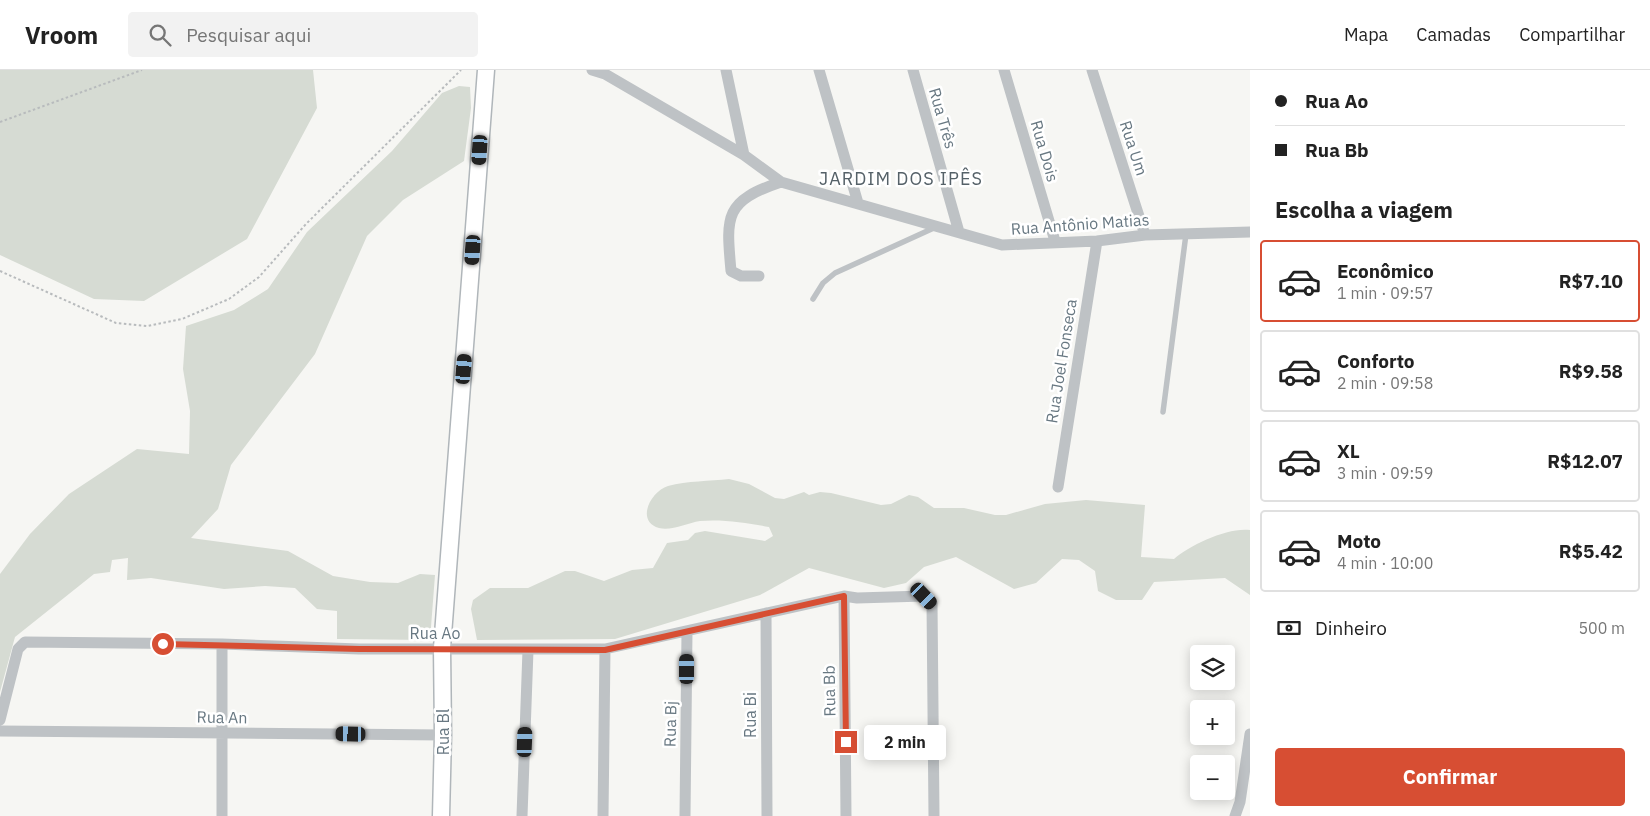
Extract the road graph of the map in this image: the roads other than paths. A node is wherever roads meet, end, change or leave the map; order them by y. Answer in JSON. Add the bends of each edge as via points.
{"nodes":[{"id":1,"x":486,"y":70,"type":"edge"},
{"id":2,"x":592,"y":70,"type":"edge"},
{"id":3,"x":726,"y":70,"type":"edge"},
{"id":4,"x":819,"y":70,"type":"edge"},
{"id":5,"x":913,"y":70,"type":"edge"},
{"id":6,"x":1004,"y":70,"type":"edge"},
{"id":7,"x":1092,"y":70,"type":"edge"},
{"id":8,"x":610,"y":72,"type":"edge"},
{"id":9,"x":744,"y":155,"type":"junction"},
{"id":10,"x":781,"y":182,"type":"junction"},
{"id":11,"x":858,"y":203,"type":"junction"},
{"id":12,"x":938,"y":227,"type":"junction"},
{"id":13,"x":958,"y":232,"type":"junction"},
{"id":14,"x":1250,"y":232,"type":"edge"},
{"id":15,"x":1186,"y":234,"type":"junction"},
{"id":16,"x":1145,"y":235,"type":"junction"},
{"id":17,"x":1055,"y":241,"type":"junction"},
{"id":18,"x":1097,"y":241,"type":"junction"},
{"id":19,"x":759,"y":276,"type":"dead end"},
{"id":20,"x":813,"y":299,"type":"dead end"},
{"id":21,"x":1163,"y":412,"type":"dead end"},
{"id":22,"x":1058,"y":487,"type":"dead end"},
{"id":23,"x":844,"y":596,"type":"junction"},
{"id":24,"x":766,"y":613,"type":"junction"},
{"id":25,"x":687,"y":632,"type":"junction"},
{"id":26,"x":222,"y":644,"type":"junction"},
{"id":27,"x":442,"y":648,"type":"junction"},
{"id":28,"x":528,"y":650,"type":"junction"},
{"id":29,"x":605,"y":650,"type":"junction"},
{"id":30,"x":0,"y":720,"type":"edge"},
{"id":31,"x":0,"y":731,"type":"edge"},
{"id":32,"x":221,"y":733,"type":"junction"},
{"id":33,"x":1250,"y":734,"type":"edge"},
{"id":34,"x":444,"y":735,"type":"junction"},
{"id":35,"x":1245,"y":803,"type":"edge"},
{"id":36,"x":222,"y":816,"type":"edge"},
{"id":37,"x":441,"y":816,"type":"edge"},
{"id":38,"x":522,"y":816,"type":"edge"},
{"id":39,"x":603,"y":816,"type":"edge"},
{"id":40,"x":685,"y":816,"type":"edge"},
{"id":41,"x":767,"y":816,"type":"edge"},
{"id":42,"x":846,"y":816,"type":"edge"},
{"id":43,"x":934,"y":816,"type":"edge"},
{"id":44,"x":1235,"y":816,"type":"edge"}],
"edges":[{"from":1,"to":27,"type":"street","name":"Rua Bl"},
{"from":2,"to":8,"type":"street","name":"Rua Antônio Matias"},
{"from":3,"to":9,"type":"street"},
{"from":4,"to":11,"type":"street"},
{"from":5,"to":13,"type":"street","name":"Rua Três"},
{"from":6,"to":17,"type":"street","name":"Rua Dois"},
{"from":7,"to":16,"type":"street","name":"Rua Um"},
{"from":8,"to":9,"type":"street","name":"Rua Antônio Matias"},
{"from":9,"to":10,"type":"street","name":"Rua Antônio Matias"},
{"from":10,"to":11,"type":"street","name":"Rua Antônio Matias"},
{"from":10,"to":19,"type":"street","via":[[757,190],[744,199],[729,221],[731,271],[740,276]]},
{"from":11,"to":12,"type":"street","name":"Rua Antônio Matias"},
{"from":12,"to":13,"type":"street","name":"Rua Antônio Matias"},
{"from":12,"to":20,"type":"lane","via":[[834,273]]},
{"from":13,"to":17,"type":"street","name":"Rua Antônio Matias","via":[[1002,245]]},
{"from":14,"to":15,"type":"street","name":"Rua Antônio Matias"},
{"from":15,"to":16,"type":"street","name":"Rua Antônio Matias"},
{"from":15,"to":21,"type":"lane"},
{"from":16,"to":18,"type":"street","name":"Rua Antônio Matias"},
{"from":17,"to":18,"type":"street","name":"Rua Antônio Matias"},
{"from":18,"to":22,"type":"street","name":"Rua Joel Fonseca"},
{"from":23,"to":24,"type":"street","name":"Rua Ao"},
{"from":23,"to":42,"type":"street","name":"Rua Bb"},
{"from":23,"to":43,"type":"street","name":"Rua Ao","via":[[924,596],[932,603]]},
{"from":24,"to":25,"type":"street","name":"Rua Ao"},
{"from":24,"to":41,"type":"street","name":"Rua Bi"},
{"from":25,"to":29,"type":"street","name":"Rua Ao"},
{"from":25,"to":40,"type":"street","name":"Rua Bj"},
{"from":26,"to":27,"type":"street","name":"Rua Ao","via":[[359,649]]},
{"from":26,"to":30,"type":"street","name":"Rua Ao","via":[[25,642],[18,649]]},
{"from":26,"to":32,"type":"street"},
{"from":27,"to":28,"type":"street","name":"Rua Ao"},
{"from":27,"to":34,"type":"street","name":"Rua Bl"},
{"from":28,"to":29,"type":"street","name":"Rua Ao"},
{"from":28,"to":38,"type":"street"},
{"from":29,"to":39,"type":"street"},
{"from":31,"to":32,"type":"street","name":"Rua An"},
{"from":32,"to":34,"type":"street","name":"Rua An"},
{"from":32,"to":36,"type":"street"},
{"from":33,"to":35,"type":"street"},
{"from":34,"to":37,"type":"street","name":"Rua Bl"},
{"from":35,"to":44,"type":"street"}]}
